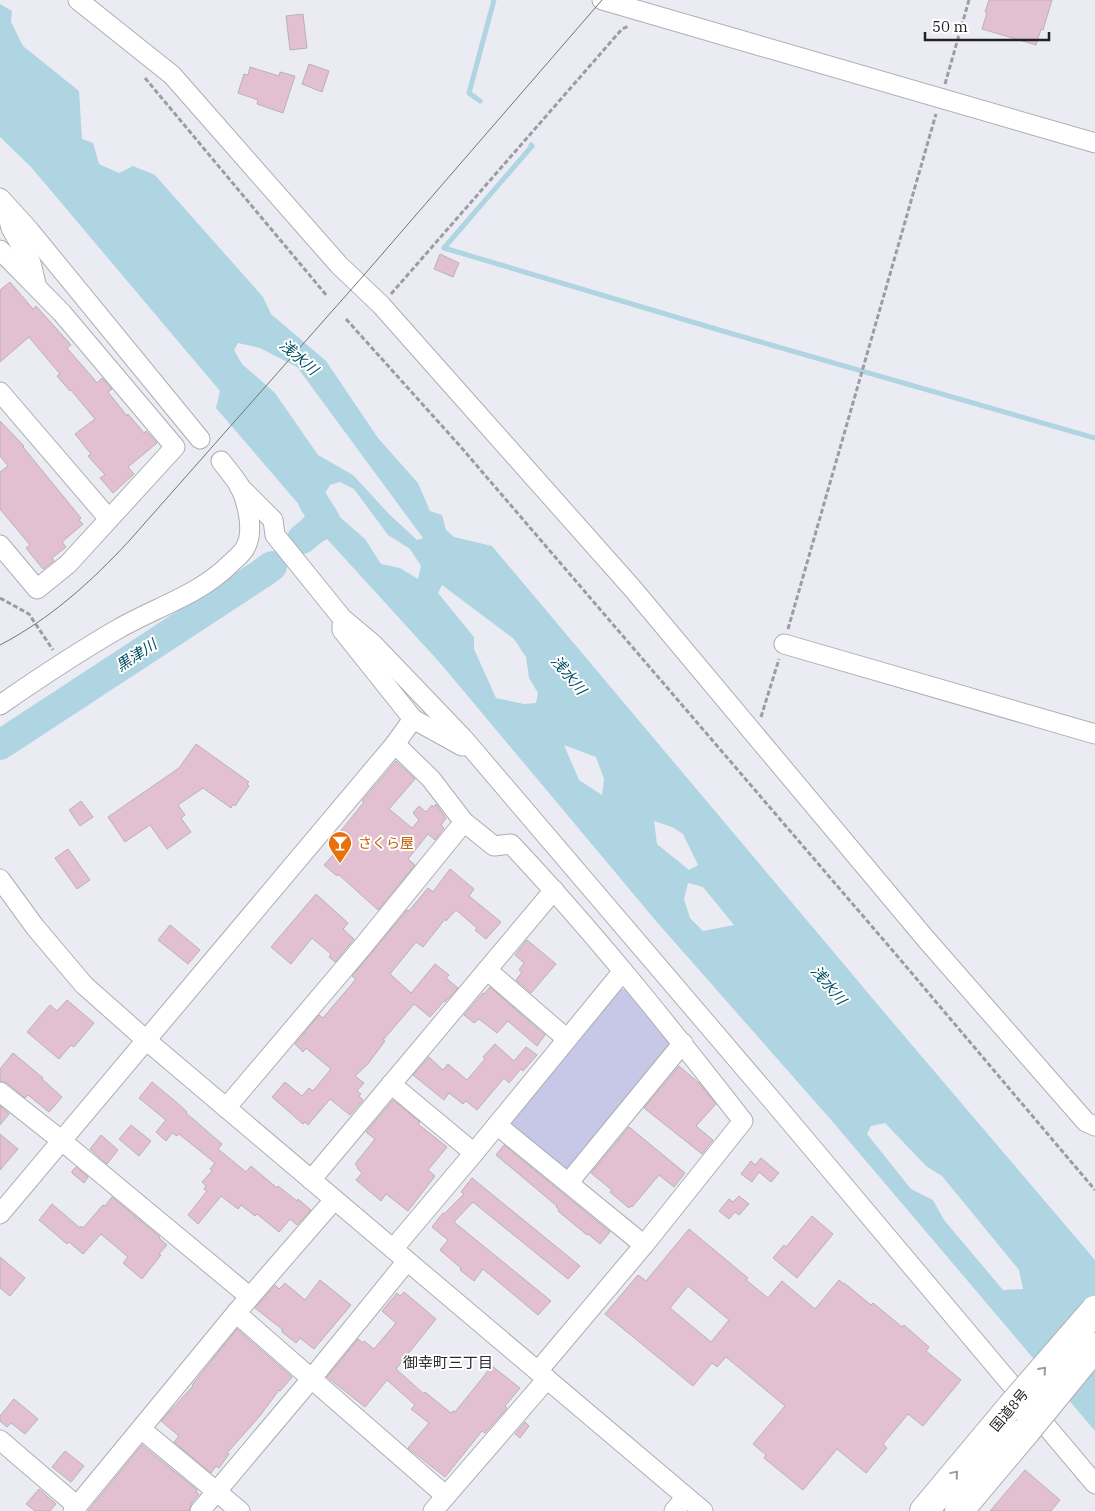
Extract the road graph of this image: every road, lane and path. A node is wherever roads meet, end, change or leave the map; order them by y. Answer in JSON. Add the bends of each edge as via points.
{"nodes":[{"id":1,"x":78,"y":0,"type":"edge"},
{"id":2,"x":602,"y":0,"type":"edge"},
{"id":3,"x":969,"y":0,"type":"edge"},
{"id":4,"x":634,"y":25,"type":"dead end"},
{"id":5,"x":140,"y":72,"type":"dead end"},
{"id":6,"x":941,"y":98,"type":"junction"},
{"id":7,"x":1095,"y":143,"type":"edge"},
{"id":8,"x":2,"y":200,"type":"edge"},
{"id":9,"x":0,"y":250,"type":"edge"},
{"id":10,"x":36,"y":286,"type":"junction"},
{"id":11,"x":327,"y":296,"type":"dead end"},
{"id":12,"x":381,"y":305,"type":"junction"},
{"id":13,"x":346,"y":319,"type":"dead end"},
{"id":14,"x":0,"y":392,"type":"edge"},
{"id":15,"x":200,"y":439,"type":"dead end"},
{"id":16,"x":221,"y":461,"type":"dead end"},
{"id":17,"x":239,"y":486,"type":"junction"},
{"id":18,"x":109,"y":519,"type":"junction"},
{"id":19,"x":0,"y":545,"type":"edge"},
{"id":20,"x":0,"y":598,"type":"edge"},
{"id":21,"x":342,"y":618,"type":"junction"},
{"id":22,"x":784,"y":644,"type":"junction"},
{"id":23,"x":62,"y":663,"type":"junction"},
{"id":24,"x":0,"y":705,"type":"edge"},
{"id":25,"x":413,"y":719,"type":"junction"},
{"id":26,"x":1095,"y":734,"type":"edge"},
{"id":27,"x":756,"y":736,"type":"junction"},
{"id":28,"x":395,"y":744,"type":"junction"},
{"id":29,"x":475,"y":753,"type":"junction"},
{"id":30,"x":464,"y":822,"type":"junction"},
{"id":31,"x":0,"y":879,"type":"edge"},
{"id":32,"x":554,"y":890,"type":"junction"},
{"id":33,"x":487,"y":970,"type":"junction"},
{"id":34,"x":623,"y":971,"type":"junction"},
{"id":35,"x":567,"y":1039,"type":"junction"},
{"id":36,"x":146,"y":1040,"type":"junction"},
{"id":37,"x":683,"y":1043,"type":"junction"},
{"id":38,"x":391,"y":1084,"type":"junction"},
{"id":39,"x":0,"y":1092,"type":"edge"},
{"id":40,"x":226,"y":1108,"type":"junction"},
{"id":41,"x":497,"y":1125,"type":"junction"},
{"id":42,"x":1095,"y":1126,"type":"edge"},
{"id":43,"x":62,"y":1141,"type":"junction"},
{"id":44,"x":474,"y":1153,"type":"junction"},
{"id":45,"x":311,"y":1180,"type":"junction"},
{"id":46,"x":569,"y":1182,"type":"junction"},
{"id":47,"x":1095,"y":1190,"type":"edge"},
{"id":48,"x":334,"y":1200,"type":"junction"},
{"id":49,"x":0,"y":1214,"type":"edge"},
{"id":50,"x":644,"y":1245,"type":"junction"},
{"id":51,"x":400,"y":1255,"type":"junction"},
{"id":52,"x":250,"y":1297,"type":"junction"},
{"id":53,"x":1095,"y":1310,"type":"edge"},
{"id":54,"x":236,"y":1313,"type":"junction"},
{"id":55,"x":1095,"y":1347,"type":"edge"},
{"id":56,"x":543,"y":1375,"type":"junction"},
{"id":57,"x":312,"y":1378,"type":"junction"},
{"id":58,"x":141,"y":1429,"type":"junction"},
{"id":59,"x":0,"y":1440,"type":"edge"},
{"id":60,"x":1095,"y":1484,"type":"edge"},
{"id":61,"x":216,"y":1491,"type":"junction"},
{"id":62,"x":446,"y":1496,"type":"junction"},
{"id":63,"x":686,"y":1496,"type":"junction"},
{"id":64,"x":75,"y":1509,"type":"edge"},
{"id":65,"x":200,"y":1511,"type":"edge"},
{"id":66,"x":240,"y":1511,"type":"edge"},
{"id":67,"x":433,"y":1511,"type":"edge"},
{"id":68,"x":674,"y":1511,"type":"edge"},
{"id":69,"x":703,"y":1511,"type":"edge"},
{"id":70,"x":924,"y":1511,"type":"edge"},
{"id":71,"x":959,"y":1511,"type":"edge"}],
"edges":[{"from":1,"to":12,"type":"street","via":[[172,75],[340,265]]},
{"from":2,"to":6,"type":"street"},
{"from":3,"to":6,"type":"path"},
{"from":4,"to":12,"type":"path","via":[[622,30]]},
{"from":5,"to":11,"type":"path"},
{"from":6,"to":7,"type":"street"},
{"from":6,"to":22,"type":"path"},
{"from":8,"to":10,"type":"street","via":[[11,228],[31,263]]},
{"from":8,"to":15,"type":"street","via":[[36,237]]},
{"from":9,"to":10,"type":"street"},
{"from":10,"to":18,"type":"street","via":[[175,447]]},
{"from":12,"to":27,"type":"street","via":[[632,589]]},
{"from":13,"to":47,"type":"path","via":[[460,446]]},
{"from":14,"to":18,"type":"street"},
{"from":16,"to":17,"type":"street"},
{"from":17,"to":21,"type":"street","via":[[273,520],[275,535]]},
{"from":17,"to":23,"type":"street","via":[[249,517],[250,532],[246,547],[220,574]]},
{"from":18,"to":19,"type":"street","via":[[68,564],[37,589]]},
{"from":20,"to":23,"type":"path","via":[[30,614]]},
{"from":21,"to":25,"type":"street","via":[[342,630]]},
{"from":21,"to":29,"type":"street","via":[[374,644]]},
{"from":22,"to":26,"type":"street"},
{"from":22,"to":27,"type":"path"},
{"from":23,"to":24,"type":"street"},
{"from":25,"to":28,"type":"street"},
{"from":25,"to":29,"type":"street"},
{"from":27,"to":42,"type":"street","via":[[938,953],[1086,1122]]},
{"from":28,"to":30,"type":"street","via":[[431,779]]},
{"from":28,"to":36,"type":"street"},
{"from":29,"to":60,"type":"street"},
{"from":30,"to":32,"type":"street","via":[[494,846],[511,844]]},
{"from":30,"to":40,"type":"street"},
{"from":31,"to":36,"type":"street","via":[[84,985]]},
{"from":32,"to":33,"type":"street"},
{"from":32,"to":34,"type":"street"},
{"from":33,"to":35,"type":"street"},
{"from":33,"to":38,"type":"street"},
{"from":34,"to":35,"type":"street"},
{"from":34,"to":37,"type":"street"},
{"from":35,"to":41,"type":"street"},
{"from":36,"to":40,"type":"street"},
{"from":36,"to":43,"type":"street"},
{"from":37,"to":46,"type":"street"},
{"from":37,"to":50,"type":"street","via":[[743,1121]]},
{"from":38,"to":44,"type":"street"},
{"from":38,"to":45,"type":"street"},
{"from":39,"to":43,"type":"street"},
{"from":40,"to":45,"type":"street"},
{"from":41,"to":44,"type":"street"},
{"from":41,"to":46,"type":"street"},
{"from":43,"to":49,"type":"street"},
{"from":43,"to":52,"type":"street"},
{"from":44,"to":51,"type":"street"},
{"from":45,"to":48,"type":"street"},
{"from":46,"to":50,"type":"street"},
{"from":48,"to":51,"type":"street"},
{"from":48,"to":52,"type":"street"},
{"from":50,"to":56,"type":"street"},
{"from":51,"to":56,"type":"street"},
{"from":51,"to":57,"type":"street"},
{"from":52,"to":54,"type":"street"},
{"from":70,"to":53,"type":"highway","name":"国道8号","one_way":true,"bridge":true},
{"from":54,"to":57,"type":"street"},
{"from":54,"to":58,"type":"street"},
{"from":55,"to":71,"type":"highway","name":"国道8号","bridge":true},
{"from":56,"to":62,"type":"street"},
{"from":56,"to":63,"type":"street"},
{"from":57,"to":61,"type":"street"},
{"from":57,"to":62,"type":"street"},
{"from":58,"to":61,"type":"street"},
{"from":58,"to":64,"type":"street"},
{"from":59,"to":64,"type":"street"},
{"from":61,"to":65,"type":"street"},
{"from":61,"to":66,"type":"street"},
{"from":62,"to":67,"type":"street"},
{"from":63,"to":68,"type":"street"},
{"from":63,"to":69,"type":"street"}]}
